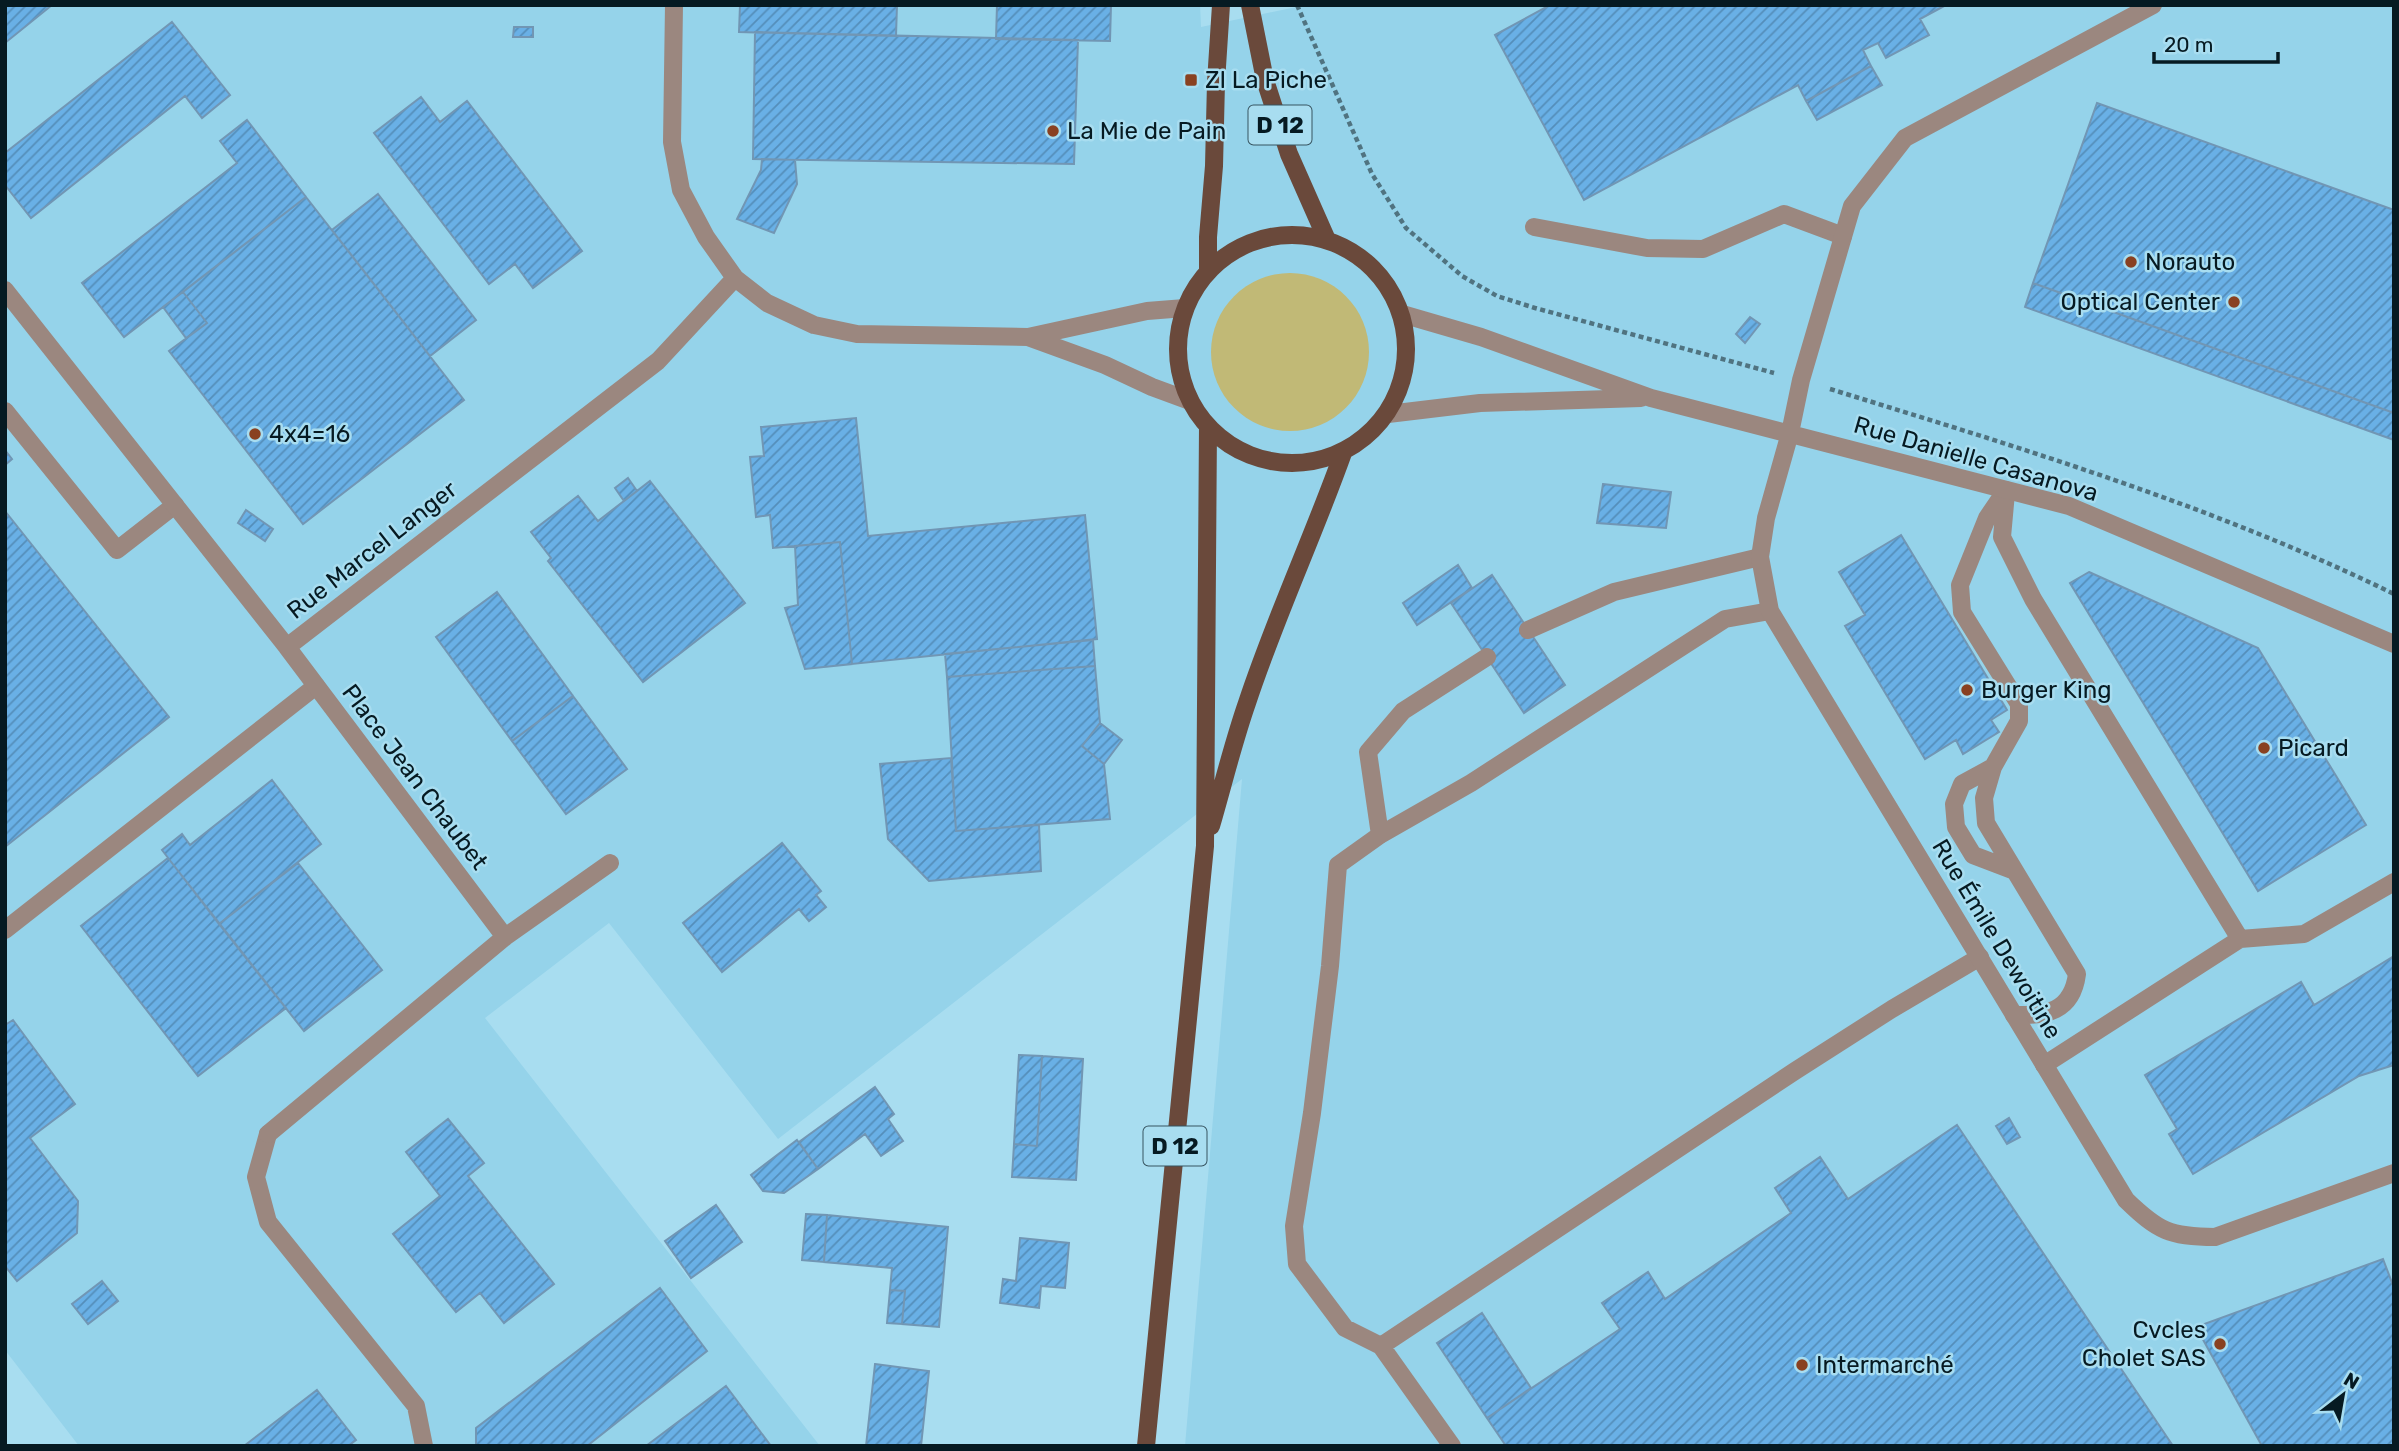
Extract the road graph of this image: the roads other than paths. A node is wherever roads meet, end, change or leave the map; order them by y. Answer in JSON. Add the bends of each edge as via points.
{"nodes":[{"id":1,"x":674,"y":5,"type":"edge"},
{"id":2,"x":1221,"y":5,"type":"edge"},
{"id":3,"x":1250,"y":5,"type":"edge"},
{"id":4,"x":2152,"y":5,"type":"edge"},
{"id":5,"x":1534,"y":227,"type":"dead end"},
{"id":6,"x":1843,"y":236,"type":"junction"},
{"id":7,"x":1327,"y":240,"type":"junction"},
{"id":8,"x":1208,"y":271,"type":"junction"},
{"id":9,"x":735,"y":278,"type":"junction"},
{"id":10,"x":5,"y":290,"type":"edge"},
{"id":11,"x":1185,"y":308,"type":"junction"},
{"id":12,"x":1402,"y":314,"type":"junction"},
{"id":13,"x":1028,"y":337,"type":"junction"},
{"id":14,"x":1651,"y":398,"type":"junction"},
{"id":15,"x":1190,"y":401,"type":"junction"},
{"id":16,"x":5,"y":411,"type":"edge"},
{"id":17,"x":1388,"y":414,"type":"junction"},
{"id":18,"x":1208,"y":426,"type":"junction"},
{"id":19,"x":1790,"y":433,"type":"junction"},
{"id":20,"x":1343,"y":453,"type":"junction"},
{"id":21,"x":2006,"y":490,"type":"junction"},
{"id":22,"x":175,"y":505,"type":"junction"},
{"id":23,"x":1760,"y":557,"type":"junction"},
{"id":24,"x":1770,"y":611,"type":"junction"},
{"id":25,"x":1528,"y":630,"type":"dead end"},
{"id":26,"x":2394,"y":644,"type":"edge"},
{"id":27,"x":287,"y":647,"type":"junction"},
{"id":28,"x":1487,"y":657,"type":"dead end"},
{"id":29,"x":316,"y":686,"type":"junction"},
{"id":30,"x":1993,"y":767,"type":"junction"},
{"id":31,"x":1380,"y":835,"type":"junction"},
{"id":32,"x":1205,"y":846,"type":"junction"},
{"id":33,"x":610,"y":863,"type":"dead end"},
{"id":34,"x":2015,"y":871,"type":"junction"},
{"id":35,"x":2394,"y":882,"type":"edge"},
{"id":36,"x":5,"y":930,"type":"edge"},
{"id":37,"x":505,"y":937,"type":"junction"},
{"id":38,"x":2240,"y":939,"type":"junction"},
{"id":39,"x":1980,"y":957,"type":"junction"},
{"id":40,"x":2014,"y":1015,"type":"junction"},
{"id":41,"x":2044,"y":1065,"type":"junction"},
{"id":42,"x":2394,"y":1173,"type":"edge"},
{"id":43,"x":1381,"y":1346,"type":"junction"},
{"id":44,"x":424,"y":1446,"type":"edge"},
{"id":45,"x":1146,"y":1446,"type":"edge"},
{"id":46,"x":1452,"y":1446,"type":"edge"}],
"edges":[{"from":1,"to":9,"type":"street","via":[[672,142],[681,190]]},
{"from":2,"to":8,"type":"main road","number":"D 12"},
{"from":3,"to":7,"type":"main road","number":"D 12","via":[[1265,80],[1289,155]]},
{"from":4,"to":6,"type":"street","name":"Rue Émile Dewoitine","via":[[1905,138],[1852,206]]},
{"from":5,"to":6,"type":"street","via":[[1647,248],[1703,249],[1784,214]]},
{"from":6,"to":19,"type":"street","name":"Rue Émile Dewoitine"},
{"from":7,"to":8,"type":"main road","via":[[1276,235],[1228,254]]},
{"from":7,"to":12,"type":"main road","via":[[1360,256],[1385,281]]},
{"from":8,"to":11,"type":"main road"},
{"from":9,"to":13,"type":"street","via":[[767,303],[814,325],[857,334]]},
{"from":9,"to":27,"type":"street","name":"Rue Marcel Langer","via":[[659,361]]},
{"from":10,"to":22,"type":"street","name":"Rue Marcel Langer"},
{"from":11,"to":13,"type":"street","via":[[1147,311]]},
{"from":11,"to":15,"type":"main road","via":[[1179,360]]},
{"from":12,"to":14,"type":"street","name":"Rue Danielle Casanova"},
{"from":12,"to":17,"type":"main road","via":[[1408,348],[1403,383]]},
{"from":13,"to":15,"type":"street"},
{"from":14,"to":17,"type":"street","name":"Rue Danielle Casanova","via":[[1480,403]]},
{"from":14,"to":19,"type":"street","name":"Rue Danielle Casanova"},
{"from":15,"to":18,"type":"main road"},
{"from":16,"to":22,"type":"street","via":[[117,550]]},
{"from":17,"to":20,"type":"main road","via":[[1368,436]]},
{"from":18,"to":20,"type":"main road","via":[[1236,449],[1270,462],[1308,463]]},
{"from":18,"to":32,"type":"main road","number":"D 12"},
{"from":19,"to":21,"type":"street","name":"Rue Danielle Casanova"},
{"from":19,"to":23,"type":"street","name":"Rue Émile Dewoitine"},
{"from":20,"to":32,"type":"main road","number":"D 12","via":[[1247,703]]},
{"from":21,"to":26,"type":"street","name":"Rue Danielle Casanova","via":[[2069,506]]},
{"from":21,"to":30,"type":"street","via":[[1987,518],[1960,585],[1962,612],[2019,704],[2020,721]]},
{"from":21,"to":38,"type":"street","via":[[2002,537],[2034,599]]},
{"from":22,"to":27,"type":"street","name":"Rue Marcel Langer"},
{"from":23,"to":24,"type":"street","name":"Rue Émile Dewoitine"},
{"from":23,"to":25,"type":"street","via":[[1614,592]]},
{"from":24,"to":31,"type":"street","via":[[1726,619],[1471,783]]},
{"from":24,"to":39,"type":"street","name":"Rue Émile Dewoitine"},
{"from":27,"to":29,"type":"street","name":"Place Jean Chaubet"},
{"from":28,"to":31,"type":"street","via":[[1403,710],[1368,752]]},
{"from":29,"to":36,"type":"street"},
{"from":29,"to":37,"type":"street","name":"Place Jean Chaubet"},
{"from":30,"to":34,"type":"street","via":[[1984,799],[1986,823]]},
{"from":30,"to":34,"type":"street","via":[[1962,784],[1954,804],[1956,827],[1973,855]]},
{"from":31,"to":43,"type":"street","via":[[1338,865],[1322,1033],[1294,1226],[1297,1264],[1345,1328]]},
{"from":32,"to":45,"type":"main road","number":"D 12"},
{"from":33,"to":37,"type":"street"},
{"from":34,"to":40,"type":"street","via":[[2077,974],[2075,990],[2062,1007],[2039,1016]]},
{"from":35,"to":38,"type":"street","via":[[2304,934]]},
{"from":37,"to":44,"type":"street","via":[[268,1134],[256,1177],[268,1222],[416,1406]]},
{"from":38,"to":41,"type":"street"},
{"from":39,"to":40,"type":"street","name":"Rue Émile Dewoitine"},
{"from":39,"to":43,"type":"street","via":[[1774,1084]]},
{"from":40,"to":41,"type":"street","name":"Rue Émile Dewoitine"},
{"from":41,"to":42,"type":"street","name":"Rue Émile Dewoitine","via":[[2126,1200],[2150,1223],[2184,1237],[2215,1237]]},
{"from":43,"to":46,"type":"street"}]}
